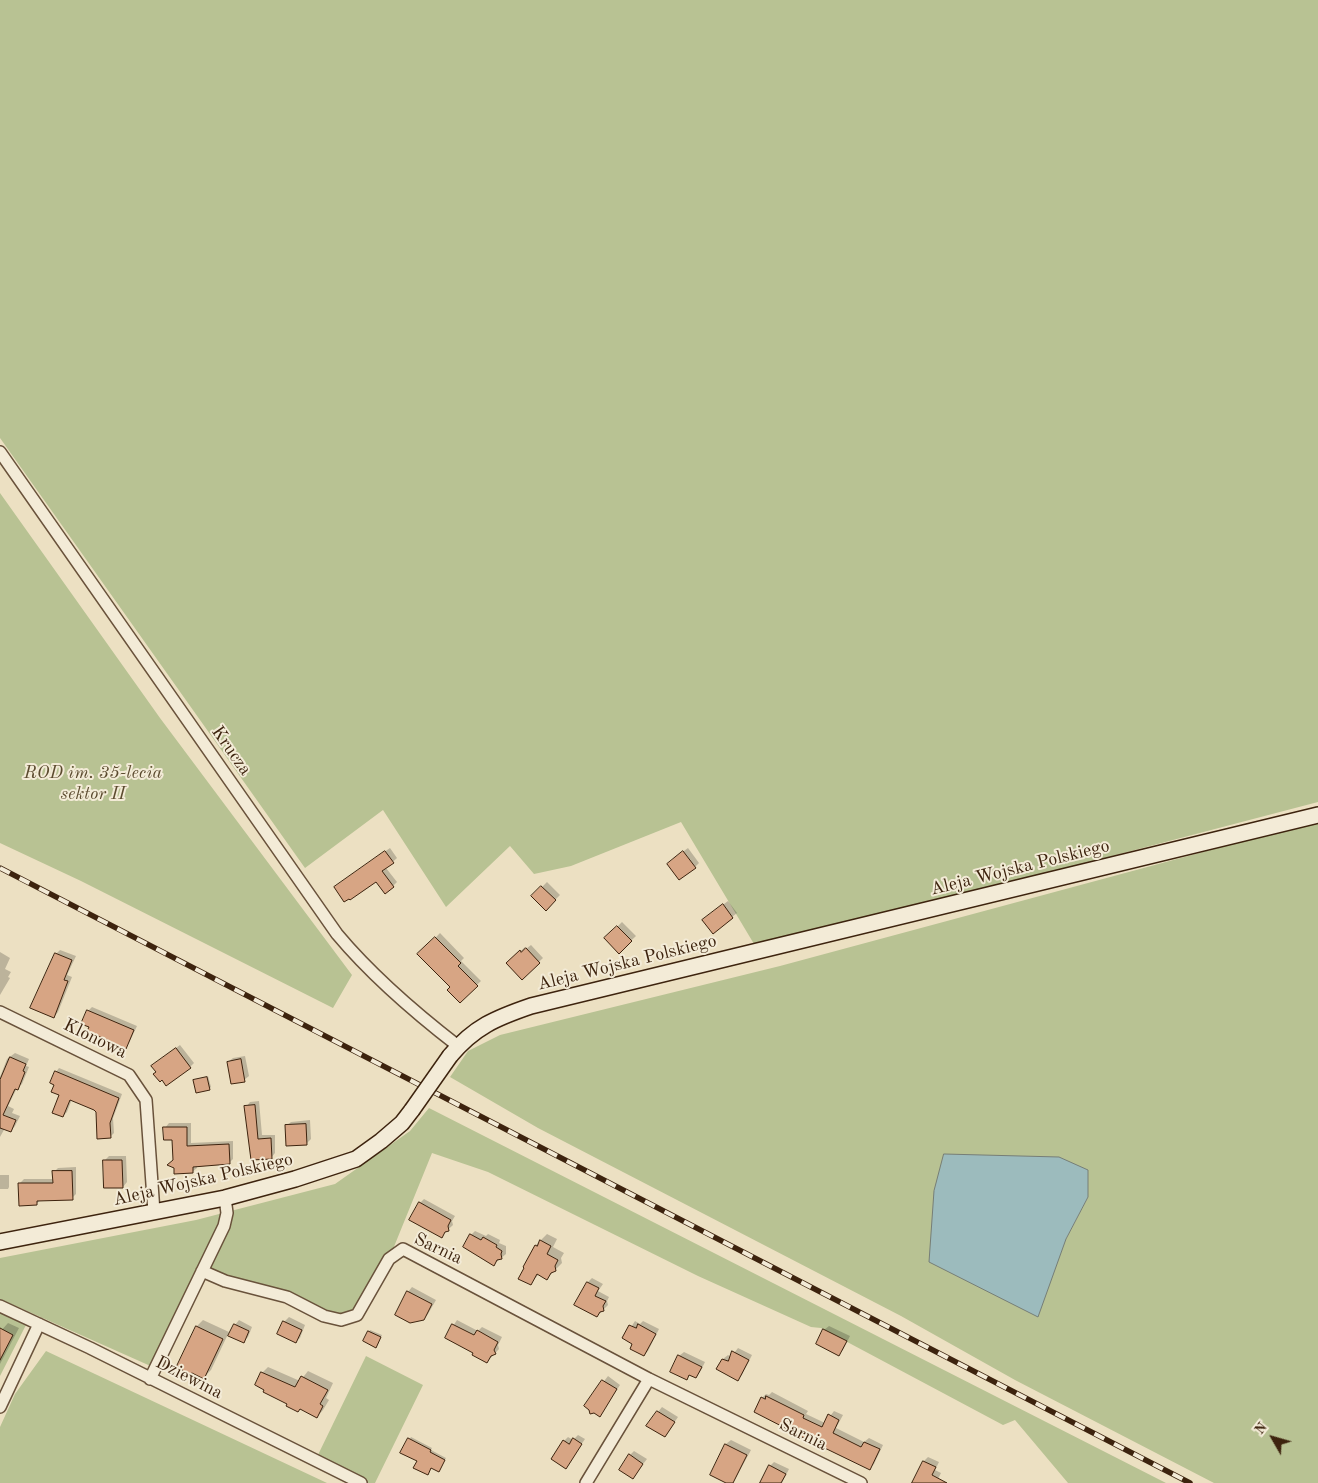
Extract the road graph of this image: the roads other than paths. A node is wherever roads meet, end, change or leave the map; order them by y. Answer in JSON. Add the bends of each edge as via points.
{"nodes":[{"id":1,"x":0,"y":452,"type":"edge"},
{"id":2,"x":1318,"y":815,"type":"edge"},
{"id":3,"x":1,"y":1017,"type":"edge"},
{"id":4,"x":454,"y":1051,"type":"junction"},
{"id":5,"x":225,"y":1198,"type":"junction"},
{"id":6,"x":154,"y":1212,"type":"junction"},
{"id":7,"x":0,"y":1242,"type":"edge"},
{"id":8,"x":202,"y":1271,"type":"junction"},
{"id":9,"x":0,"y":1306,"type":"edge"},
{"id":10,"x":40,"y":1324,"type":"junction"},
{"id":11,"x":150,"y":1378,"type":"junction"},
{"id":12,"x":649,"y":1379,"type":"junction"},
{"id":13,"x":0,"y":1407,"type":"edge"},
{"id":14,"x":361,"y":1483,"type":"edge"},
{"id":15,"x":586,"y":1483,"type":"edge"},
{"id":16,"x":861,"y":1483,"type":"edge"}],
"edges":[{"from":1,"to":4,"type":"street","name":"Krucza","via":[[337,934],[360,961]]},
{"from":2,"to":4,"type":"street","name":"Aleja Wojska Polskiego","via":[[531,1006],[478,1028]]},
{"from":3,"to":6,"type":"street","name":"Klonowa","via":[[129,1075],[146,1100]]},
{"from":4,"to":5,"type":"street","name":"Aleja Wojska Polskiego","bridge":true,"via":[[402,1123],[356,1159]]},
{"from":5,"to":6,"type":"street","name":"Aleja Wojska Polskiego"},
{"from":5,"to":8,"type":"street","via":[[226,1218]]},
{"from":6,"to":7,"type":"street","name":"Aleja Wojska Polskiego"},
{"from":8,"to":11,"type":"street"},
{"from":8,"to":12,"type":"street","name":"Sarnia","via":[[225,1281],[287,1297],[324,1316],[340,1320],[357,1315],[388,1258],[404,1249]]},
{"from":9,"to":10,"type":"street","name":"Dziewina"},
{"from":10,"to":11,"type":"street","name":"Dziewina"},
{"from":10,"to":13,"type":"street"},
{"from":11,"to":14,"type":"street","name":"Dziewina"},
{"from":12,"to":15,"type":"street"},
{"from":12,"to":16,"type":"street","name":"Sarnia"}]}
